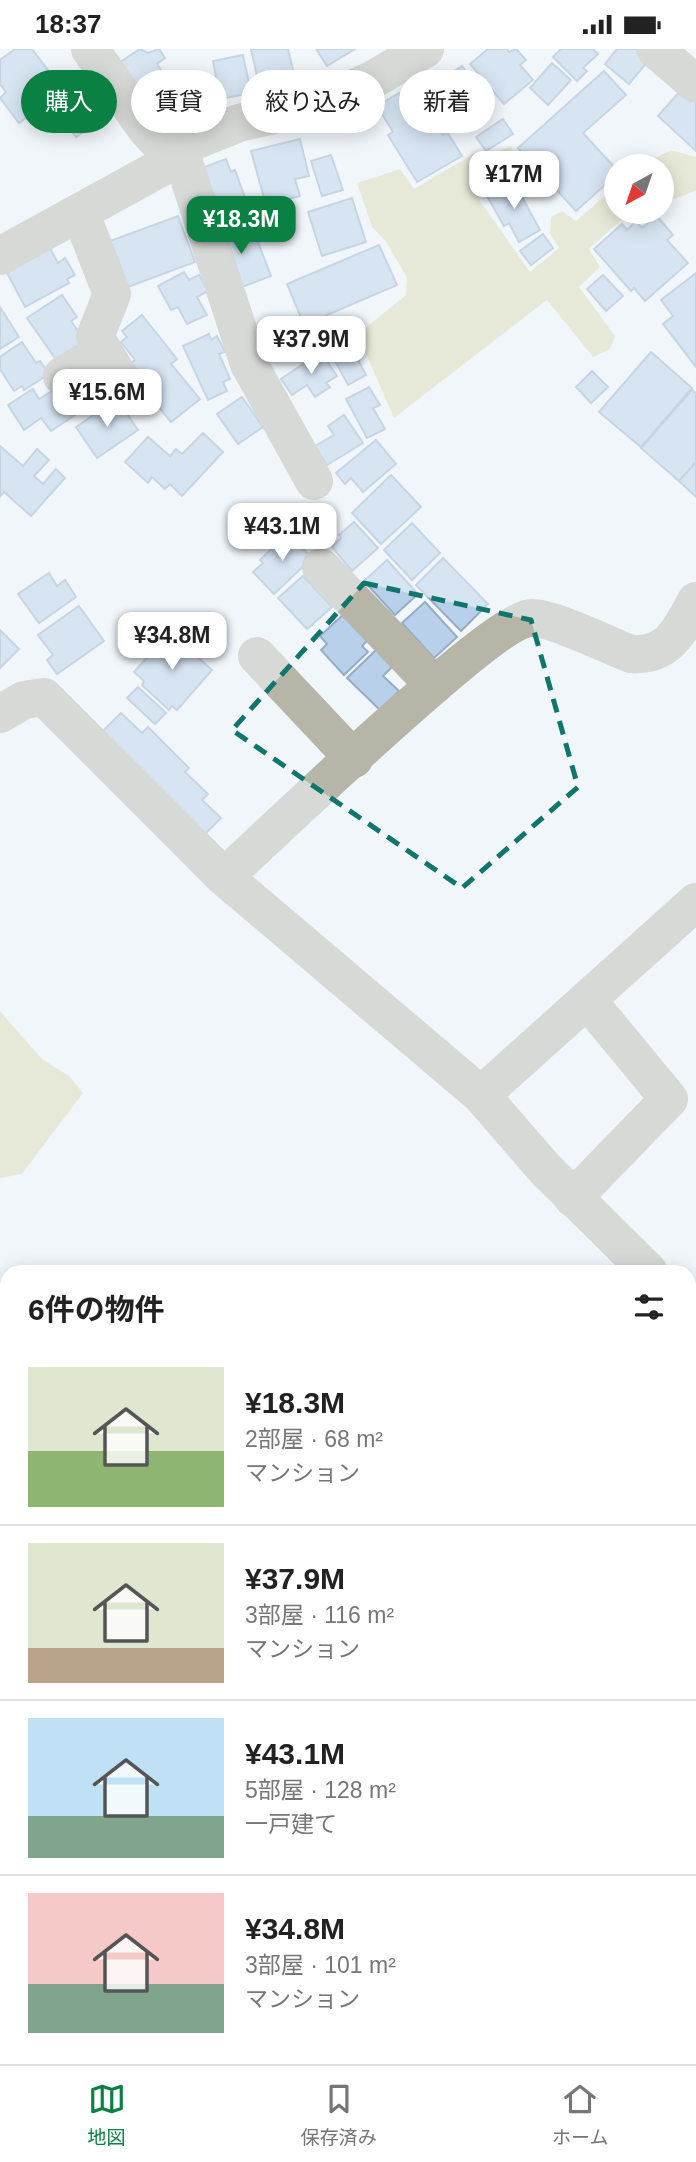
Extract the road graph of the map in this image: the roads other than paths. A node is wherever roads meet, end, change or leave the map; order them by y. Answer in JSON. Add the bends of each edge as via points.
{"nodes":[{"id":1,"x":90,"y":49,"type":"edge"},
{"id":2,"x":425,"y":49,"type":"edge"},
{"id":3,"x":656,"y":49,"type":"edge"},
{"id":4,"x":696,"y":84,"type":"edge"},
{"id":5,"x":172,"y":148,"type":"junction"},
{"id":6,"x":79,"y":212,"type":"junction"},
{"id":7,"x":0,"y":257,"type":"edge"},
{"id":8,"x":62,"y":376,"type":"dead end"},
{"id":9,"x":314,"y":481,"type":"dead end"},
{"id":10,"x":321,"y":567,"type":"dead end"},
{"id":11,"x":694,"y":614,"type":"edge"},
{"id":12,"x":257,"y":656,"type":"dead end"},
{"id":13,"x":434,"y":685,"type":"junction"},
{"id":14,"x":0,"y":714,"type":"edge"},
{"id":15,"x":354,"y":759,"type":"junction"},
{"id":16,"x":224,"y":877,"type":"junction"},
{"id":17,"x":696,"y":902,"type":"edge"},
{"id":18,"x":588,"y":1001,"type":"junction"},
{"id":19,"x":481,"y":1095,"type":"junction"},
{"id":20,"x":573,"y":1198,"type":"junction"},
{"id":21,"x":642,"y":1265,"type":"edge"}],
"edges":[{"from":1,"to":5,"type":"street","via":[[146,130]]},
{"from":2,"to":5,"type":"street","via":[[317,106],[239,123]]},
{"from":3,"to":4,"type":"street"},
{"from":5,"to":6,"type":"street","via":[[162,167]]},
{"from":5,"to":9,"type":"street","via":[[249,364]]},
{"from":6,"to":7,"type":"street"},
{"from":6,"to":8,"type":"street","via":[[113,294],[95,337],[111,364]]},
{"from":10,"to":13,"type":"street"},
{"from":11,"to":13,"type":"street","via":[[668,646],[643,655],[631,655],[541,619],[516,622]]},
{"from":12,"to":15,"type":"street"},
{"from":13,"to":15,"type":"street"},
{"from":14,"to":16,"type":"street","via":[[24,700],[44,697]]},
{"from":15,"to":16,"type":"street"},
{"from":16,"to":19,"type":"street"},
{"from":17,"to":18,"type":"street"},
{"from":18,"to":19,"type":"street"},
{"from":18,"to":20,"type":"street","via":[[669,1099]]},
{"from":19,"to":20,"type":"street"},
{"from":20,"to":21,"type":"street"}]}
